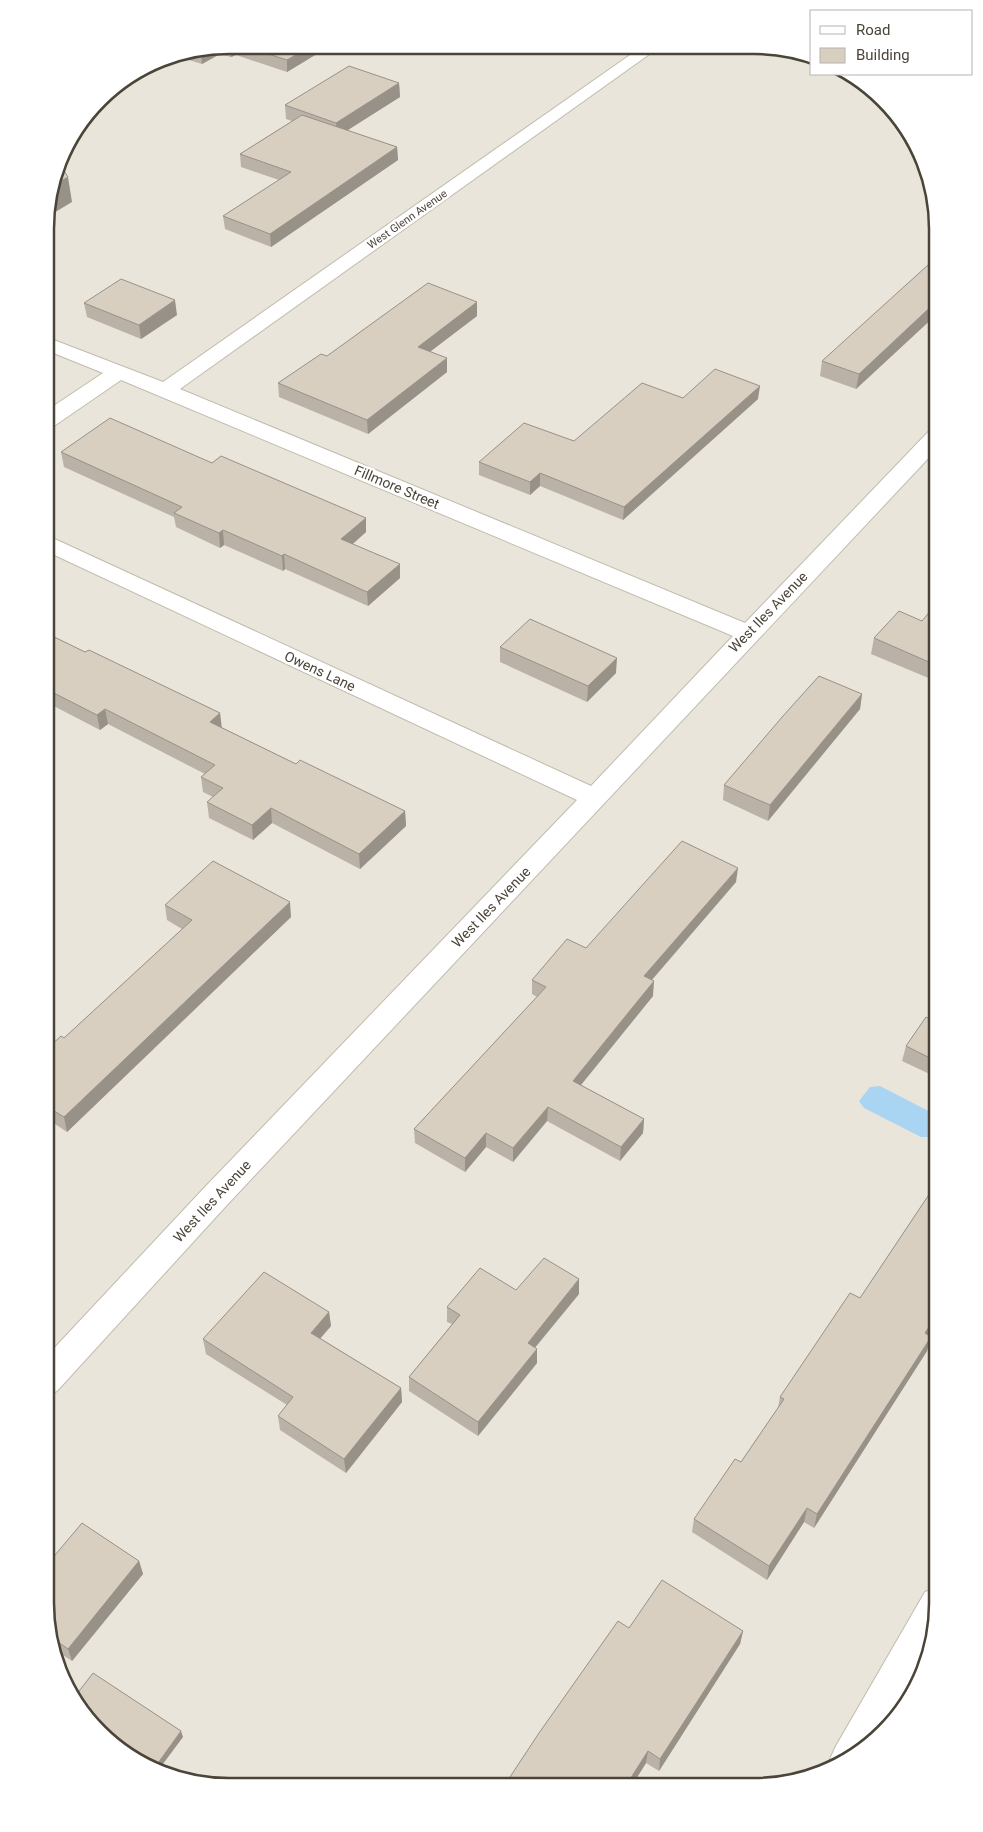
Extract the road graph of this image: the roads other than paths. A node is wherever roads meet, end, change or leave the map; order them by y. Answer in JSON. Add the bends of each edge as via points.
{"nodes":[{"id":1,"x":641,"y":54,"type":"edge"},
{"id":2,"x":54,"y":345,"type":"edge"},
{"id":3,"x":119,"y":372,"type":"junction"},
{"id":4,"x":165,"y":390,"type":"junction"},
{"id":5,"x":54,"y":416,"type":"edge"},
{"id":6,"x":929,"y":444,"type":"edge"},
{"id":7,"x":54,"y":546,"type":"edge"},
{"id":8,"x":748,"y":634,"type":"junction"},
{"id":9,"x":595,"y":798,"type":"junction"},
{"id":10,"x":54,"y":1371,"type":"edge"},
{"id":11,"x":928,"y":1621,"type":"edge"},
{"id":12,"x":858,"y":1744,"type":"edge"}],
"edges":[{"from":1,"to":4,"type":"street","name":"West Glenn Avenue"},
{"from":2,"to":3,"type":"street","name":"Fillmore Street"},
{"from":3,"to":4,"type":"street","name":"Fillmore Street"},
{"from":3,"to":5,"type":"street"},
{"from":4,"to":8,"type":"street","name":"Fillmore Street"},
{"from":6,"to":8,"type":"street","name":"West Iles Avenue"},
{"from":7,"to":9,"type":"street","name":"Owens Lane"},
{"from":8,"to":9,"type":"street","name":"West Iles Avenue"},
{"from":9,"to":10,"type":"street","name":"West Iles Avenue"},
{"from":11,"to":12,"type":"street"}]}
